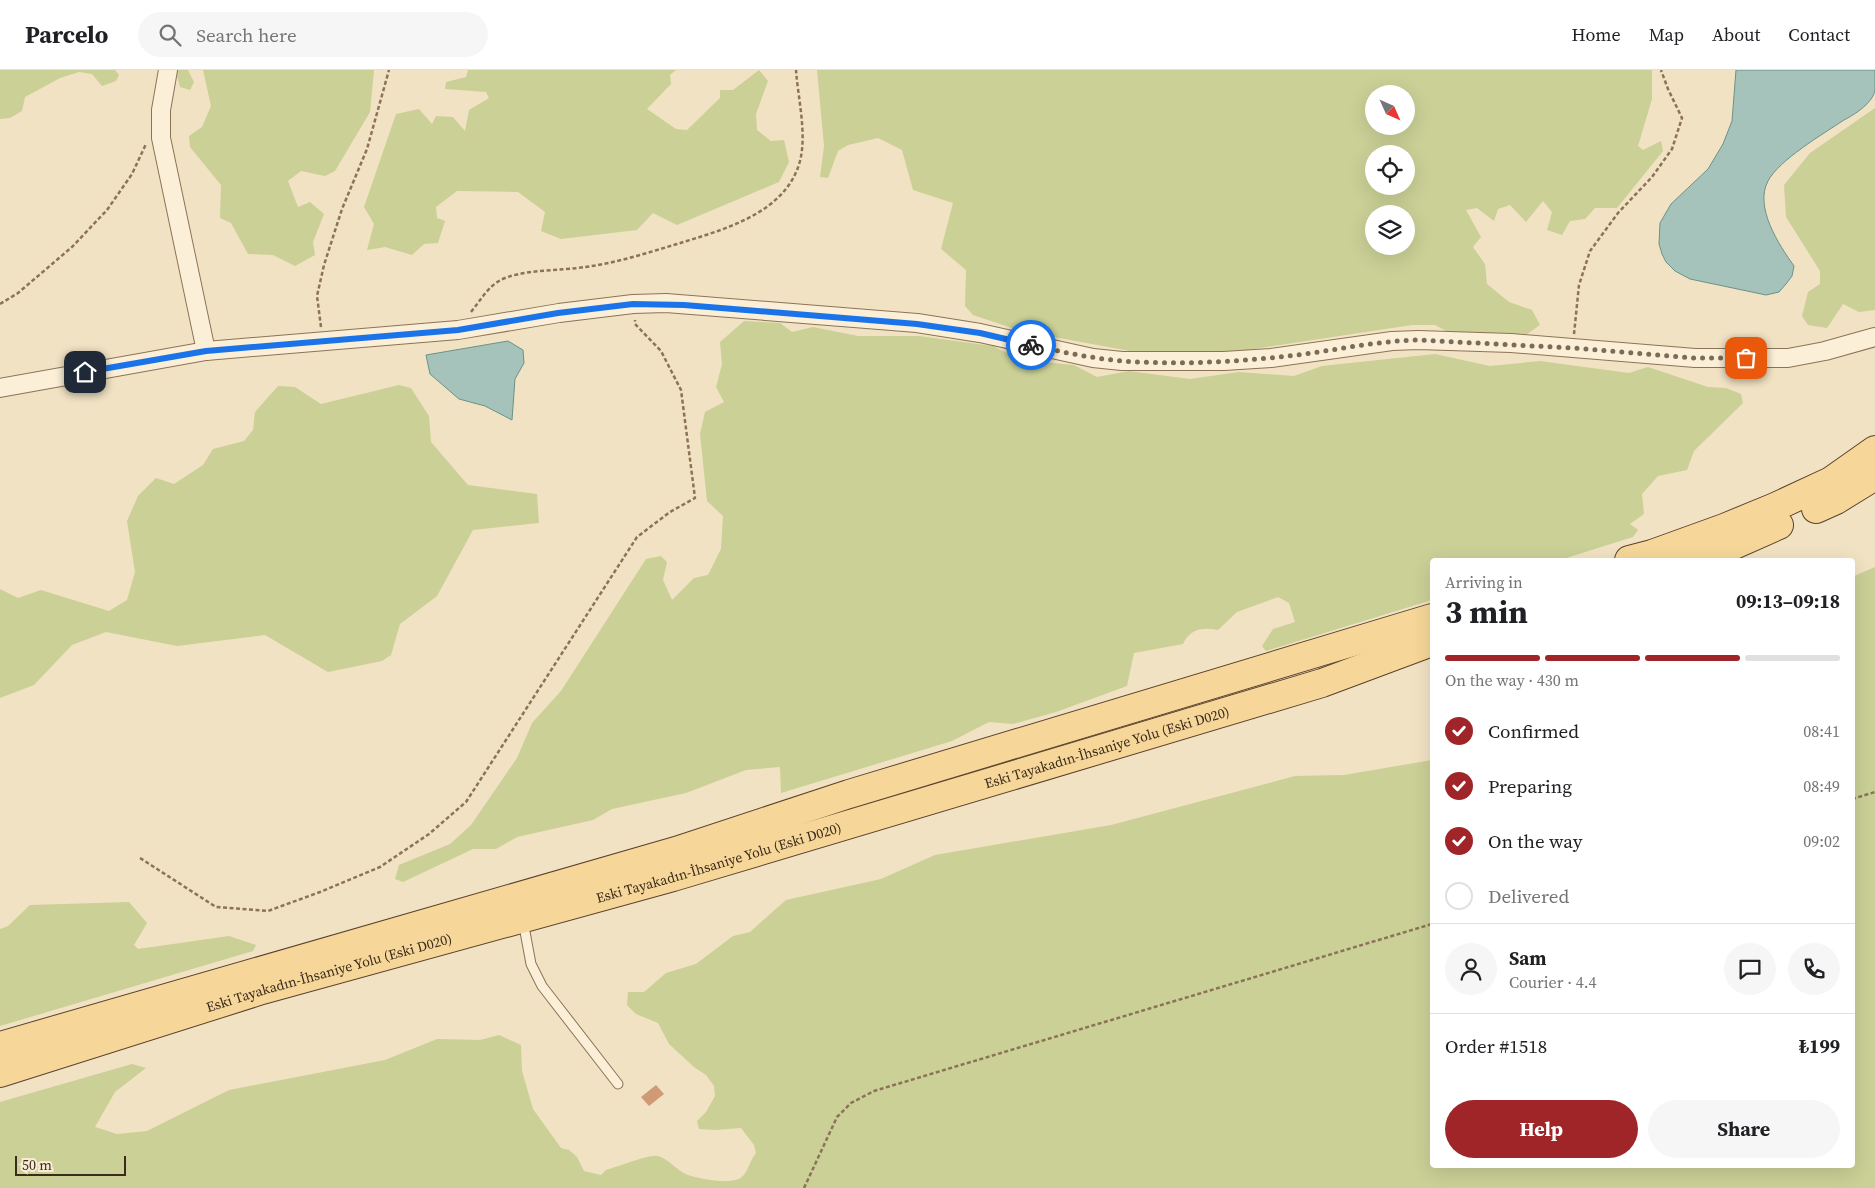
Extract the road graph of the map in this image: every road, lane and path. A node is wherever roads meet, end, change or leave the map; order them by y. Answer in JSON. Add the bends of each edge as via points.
{"nodes":[{"id":1,"x":168,"y":70,"type":"edge"},
{"id":2,"x":389,"y":70,"type":"edge"},
{"id":3,"x":796,"y":70,"type":"edge"},
{"id":4,"x":1661,"y":70,"type":"edge"},
{"id":5,"x":149,"y":138,"type":"dead end"},
{"id":6,"x":0,"y":304,"type":"edge"},
{"id":7,"x":633,"y":304,"type":"junction"},
{"id":8,"x":458,"y":330,"type":"junction"},
{"id":9,"x":1875,"y":337,"type":"edge"},
{"id":10,"x":323,"y":342,"type":"junction"},
{"id":11,"x":1573,"y":348,"type":"junction"},
{"id":12,"x":206,"y":351,"type":"junction"},
{"id":13,"x":0,"y":388,"type":"edge"},
{"id":14,"x":1875,"y":450,"type":"edge"},
{"id":15,"x":1875,"y":476,"type":"edge"},
{"id":16,"x":1637,"y":558,"type":"edge"},
{"id":17,"x":1698,"y":558,"type":"edge"},
{"id":18,"x":1430,"y":619,"type":"edge"},
{"id":19,"x":1430,"y":643,"type":"edge"},
{"id":20,"x":1875,"y":792,"type":"edge"},
{"id":21,"x":1855,"y":798,"type":"edge"},
{"id":22,"x":140,"y":858,"type":"dead end"},
{"id":23,"x":523,"y":919,"type":"junction"},
{"id":24,"x":1430,"y":925,"type":"edge"},
{"id":25,"x":0,"y":1046,"type":"edge"},
{"id":26,"x":0,"y":1073,"type":"edge"},
{"id":27,"x":618,"y":1084,"type":"dead end"},
{"id":28,"x":804,"y":1188,"type":"edge"}],
"edges":[{"from":1,"to":12,"type":"street","via":[[161,110],[161,138]]},
{"from":2,"to":10,"type":"path","via":[[367,149],[342,209],[324,265],[317,296]]},
{"from":3,"to":8,"type":"path","via":[[803,139],[800,161],[783,192],[769,205],[736,225],[637,256],[586,267],[513,275],[500,280],[490,288]]},
{"from":4,"to":11,"type":"path","via":[[1682,118],[1672,149],[1652,177],[1618,212],[1590,251],[1579,286]]},
{"from":5,"to":6,"type":"path","via":[[132,174],[107,210],[72,247],[18,293]]},
{"from":7,"to":8,"type":"street"},
{"from":7,"to":11,"type":"street","via":[[693,305],[917,324],[1122,361],[1224,361],[1392,341]]},
{"from":7,"to":22,"type":"path","via":[[635,324],[661,351],[681,390],[695,498],[670,512],[637,538],[466,802],[429,834],[380,867],[268,911],[216,907]]},
{"from":8,"to":10,"type":"street"},
{"from":9,"to":11,"type":"street","via":[[1825,352],[1788,358],[1694,358]]},
{"from":10,"to":12,"type":"street"},
{"from":12,"to":13,"type":"street"},
{"from":14,"to":16,"type":"main road","via":[[1831,482],[1724,528]]},
{"from":15,"to":17,"type":"main road","via":[[1836,500]]},
{"from":18,"to":25,"type":"main road","name":"Eski Tayakadın-İhsaniye Yolu (Eski D020)","via":[[849,794],[676,851]]},
{"from":19,"to":23,"type":"main road","name":"Eski Tayakadın-İhsaniye Yolu (Eski D020)","via":[[1322,682]]},
{"from":20,"to":21,"type":"path"},
{"from":23,"to":26,"type":"main road","name":"Eski Tayakadın-İhsaniye Yolu (Eski D020)","via":[[262,990]]},
{"from":23,"to":27,"type":"lane","via":[[531,964],[542,986]]},
{"from":24,"to":28,"type":"path","via":[[874,1091],[851,1103],[837,1117]]}]}
